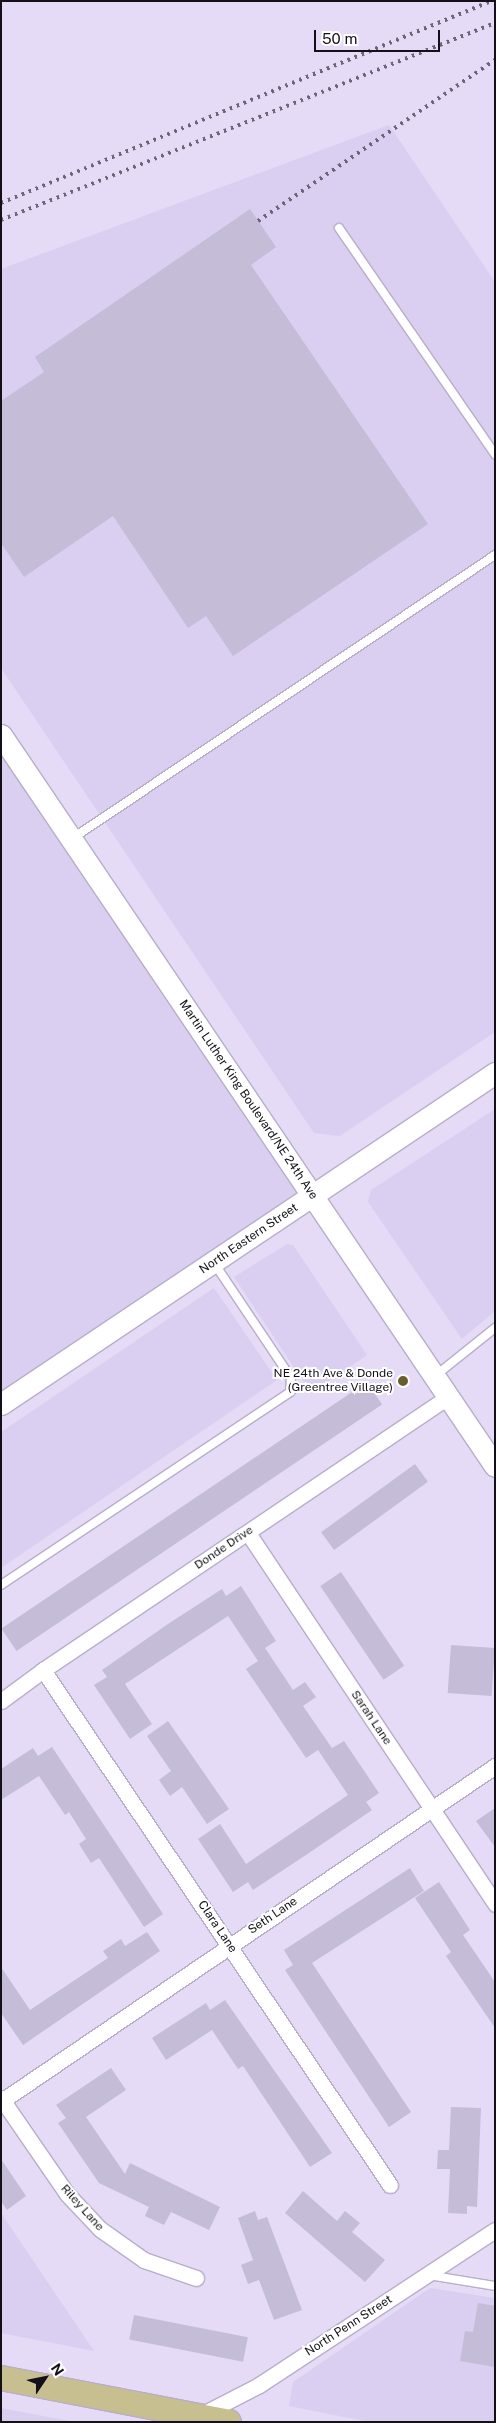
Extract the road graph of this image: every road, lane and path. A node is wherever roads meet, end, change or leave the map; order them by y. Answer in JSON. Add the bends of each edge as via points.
{"nodes":[{"id":1,"x":339,"y":228,"type":"dead end"},
{"id":2,"x":495,"y":454,"type":"edge"},
{"id":3,"x":495,"y":555,"type":"edge"},
{"id":4,"x":1,"y":735,"type":"edge"},
{"id":5,"x":72,"y":839,"type":"junction"},
{"id":6,"x":495,"y":1073,"type":"edge"},
{"id":7,"x":313,"y":1196,"type":"junction"},
{"id":8,"x":214,"y":1263,"type":"junction"},
{"id":9,"x":495,"y":1328,"type":"edge"},
{"id":10,"x":434,"y":1377,"type":"junction"},
{"id":11,"x":448,"y":1397,"type":"junction"},
{"id":12,"x":1,"y":1404,"type":"edge"},
{"id":13,"x":495,"y":1466,"type":"edge"},
{"id":14,"x":248,"y":1533,"type":"junction"},
{"id":15,"x":1,"y":1585,"type":"edge"},
{"id":16,"x":43,"y":1670,"type":"junction"},
{"id":17,"x":1,"y":1702,"type":"edge"},
{"id":18,"x":495,"y":1766,"type":"edge"},
{"id":19,"x":431,"y":1809,"type":"junction"},
{"id":20,"x":495,"y":1904,"type":"edge"},
{"id":21,"x":229,"y":1946,"type":"junction"},
{"id":22,"x":2,"y":2099,"type":"edge"},
{"id":23,"x":390,"y":2185,"type":"dead end"},
{"id":24,"x":495,"y":2230,"type":"edge"},
{"id":25,"x":427,"y":2274,"type":"junction"},
{"id":26,"x":196,"y":2278,"type":"dead end"},
{"id":27,"x":495,"y":2286,"type":"edge"},
{"id":28,"x":1,"y":2378,"type":"edge"},
{"id":29,"x":199,"y":2416,"type":"junction"},
{"id":30,"x":229,"y":2422,"type":"edge"}],
"edges":[{"from":1,"to":2,"type":"lane"},
{"from":3,"to":5,"type":"lane"},
{"from":4,"to":5,"type":"main road","name":"Martin Luther King Boulevard/NE 24th Ave"},
{"from":5,"to":7,"type":"main road","name":"Martin Luther King Boulevard/NE 24th Ave"},
{"from":6,"to":7,"type":"main road","name":"North Eastern Street"},
{"from":7,"to":8,"type":"main road","name":"North Eastern Street"},
{"from":7,"to":10,"type":"main road","name":"Martin Luther King Boulevard/NE 24th Ave"},
{"from":8,"to":12,"type":"main road","name":"North Eastern Street"},
{"from":8,"to":15,"type":"lane","via":[[291,1378],[290,1392]]},
{"from":9,"to":10,"type":"lane"},
{"from":10,"to":11,"type":"main road","name":"Martin Luther King Boulevard/NE 24th Ave"},
{"from":11,"to":13,"type":"main road","name":"Martin Luther King Boulevard/NE 24th Ave"},
{"from":11,"to":14,"type":"street","name":"Donde Drive"},
{"from":14,"to":16,"type":"street","name":"Donde Drive"},
{"from":14,"to":19,"type":"street","name":"Sarah Lane"},
{"from":16,"to":17,"type":"street","name":"Donde Drive"},
{"from":16,"to":21,"type":"street","name":"Clara Lane"},
{"from":18,"to":19,"type":"street","name":"Seth Lane"},
{"from":19,"to":20,"type":"street","name":"Sarah Lane"},
{"from":19,"to":21,"type":"street","name":"Seth Lane"},
{"from":21,"to":22,"type":"street","name":"Seth Lane"},
{"from":21,"to":23,"type":"street","name":"Clara Lane"},
{"from":22,"to":26,"type":"street","name":"Riley Lane","via":[[67,2194],[100,2229],[144,2260]]},
{"from":24,"to":25,"type":"street","name":"North Penn Street"},
{"from":25,"to":27,"type":"lane"},
{"from":25,"to":29,"type":"street","name":"North Penn Street","via":[[259,2385]]},
{"from":28,"to":29,"type":"main road"},
{"from":29,"to":30,"type":"main road"}]}
